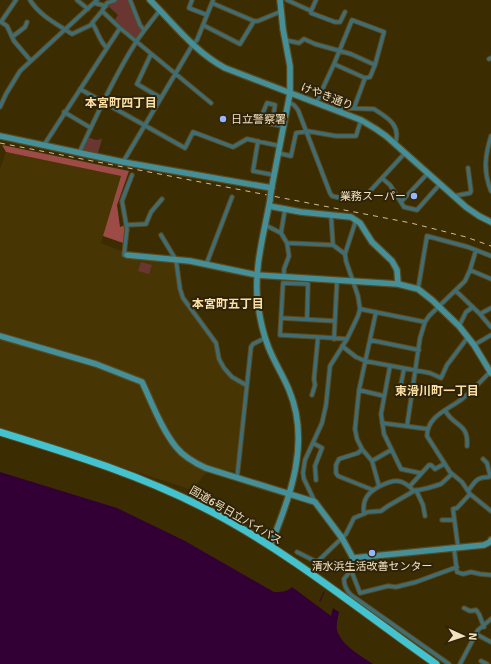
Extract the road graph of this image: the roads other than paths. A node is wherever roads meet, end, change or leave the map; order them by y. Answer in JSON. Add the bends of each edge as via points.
{"nodes":[{"id":1,"x":16,"y":0,"type":"edge"},
{"id":2,"x":30,"y":0,"type":"edge"},
{"id":3,"x":78,"y":0,"type":"edge"},
{"id":4,"x":115,"y":0,"type":"edge"},
{"id":5,"x":130,"y":0,"type":"edge"},
{"id":6,"x":150,"y":0,"type":"edge"},
{"id":7,"x":192,"y":0,"type":"edge"},
{"id":8,"x":280,"y":0,"type":"edge"},
{"id":9,"x":287,"y":0,"type":"edge"},
{"id":10,"x":316,"y":0,"type":"edge"},
{"id":11,"x":95,"y":1,"type":"edge"},
{"id":12,"x":213,"y":2,"type":"edge"},
{"id":13,"x":106,"y":6,"type":"junction"},
{"id":14,"x":88,"y":9,"type":"junction"},
{"id":15,"x":160,"y":10,"type":"junction"},
{"id":16,"x":102,"y":11,"type":"junction"},
{"id":17,"x":282,"y":12,"type":"junction"},
{"id":18,"x":311,"y":12,"type":"junction"},
{"id":19,"x":345,"y":12,"type":"dead end"},
{"id":20,"x":0,"y":13,"type":"edge"},
{"id":21,"x":6,"y":15,"type":"junction"},
{"id":22,"x":207,"y":15,"type":"junction"},
{"id":23,"x":309,"y":19,"type":"dead end"},
{"id":24,"x":254,"y":21,"type":"junction"},
{"id":25,"x":1,"y":22,"type":"edge"},
{"id":26,"x":27,"y":22,"type":"dead end"},
{"id":27,"x":93,"y":24,"type":"junction"},
{"id":28,"x":203,"y":25,"type":"junction"},
{"id":29,"x":120,"y":28,"type":"junction"},
{"id":30,"x":65,"y":30,"type":"junction"},
{"id":31,"x":144,"y":30,"type":"junction"},
{"id":32,"x":12,"y":37,"type":"junction"},
{"id":33,"x":285,"y":40,"type":"junction"},
{"id":34,"x":136,"y":41,"type":"junction"},
{"id":35,"x":192,"y":44,"type":"junction"},
{"id":36,"x":107,"y":48,"type":"junction"},
{"id":37,"x":340,"y":51,"type":"junction"},
{"id":38,"x":151,"y":54,"type":"junction"},
{"id":39,"x":31,"y":61,"type":"junction"},
{"id":40,"x":334,"y":64,"type":"junction"},
{"id":41,"x":375,"y":65,"type":"junction"},
{"id":42,"x":175,"y":73,"type":"junction"},
{"id":43,"x":365,"y":78,"type":"junction"},
{"id":44,"x":80,"y":89,"type":"junction"},
{"id":45,"x":290,"y":93,"type":"junction"},
{"id":46,"x":161,"y":98,"type":"junction"},
{"id":47,"x":2,"y":101,"type":"edge"},
{"id":48,"x":102,"y":102,"type":"junction"},
{"id":49,"x":288,"y":102,"type":"junction"},
{"id":50,"x":211,"y":103,"type":"dead end"},
{"id":51,"x":316,"y":103,"type":"junction"},
{"id":52,"x":0,"y":107,"type":"edge"},
{"id":53,"x":354,"y":108,"type":"junction"},
{"id":54,"x":64,"y":112,"type":"junction"},
{"id":55,"x":339,"y":112,"type":"junction"},
{"id":56,"x":361,"y":120,"type":"junction"},
{"id":57,"x":272,"y":124,"type":"junction"},
{"id":58,"x":145,"y":126,"type":"junction"},
{"id":59,"x":283,"y":126,"type":"junction"},
{"id":60,"x":91,"y":128,"type":"junction"},
{"id":61,"x":307,"y":131,"type":"junction"},
{"id":62,"x":0,"y":136,"type":"edge"},
{"id":63,"x":491,"y":137,"type":"edge"},
{"id":64,"x":258,"y":141,"type":"junction"},
{"id":65,"x":395,"y":144,"type":"junction"},
{"id":66,"x":44,"y":145,"type":"junction"},
{"id":67,"x":280,"y":146,"type":"junction"},
{"id":68,"x":79,"y":153,"type":"junction"},
{"id":69,"x":278,"y":153,"type":"junction"},
{"id":70,"x":405,"y":153,"type":"junction"},
{"id":71,"x":123,"y":162,"type":"junction"},
{"id":72,"x":468,"y":168,"type":"dead end"},
{"id":73,"x":428,"y":173,"type":"junction"},
{"id":74,"x":132,"y":174,"type":"dead end"},
{"id":75,"x":274,"y":175,"type":"junction"},
{"id":76,"x":383,"y":179,"type":"junction"},
{"id":77,"x":440,"y":184,"type":"junction"},
{"id":78,"x":272,"y":190,"type":"junction"},
{"id":79,"x":370,"y":191,"type":"dead end"},
{"id":80,"x":491,"y":191,"type":"edge"},
{"id":81,"x":454,"y":196,"type":"junction"},
{"id":82,"x":232,"y":197,"type":"dead end"},
{"id":83,"x":162,"y":198,"type":"dead end"},
{"id":84,"x":345,"y":199,"type":"dead end"},
{"id":85,"x":401,"y":202,"type":"junction"},
{"id":86,"x":269,"y":206,"type":"junction"},
{"id":87,"x":285,"y":209,"type":"junction"},
{"id":88,"x":330,"y":215,"type":"junction"},
{"id":89,"x":356,"y":220,"type":"junction"},
{"id":90,"x":491,"y":222,"type":"edge"},
{"id":91,"x":126,"y":225,"type":"junction"},
{"id":92,"x":265,"y":225,"type":"junction"},
{"id":93,"x":281,"y":234,"type":"junction"},
{"id":94,"x":161,"y":235,"type":"dead end"},
{"id":95,"x":287,"y":243,"type":"junction"},
{"id":96,"x":333,"y":245,"type":"junction"},
{"id":97,"x":476,"y":250,"type":"junction"},
{"id":98,"x":345,"y":254,"type":"junction"},
{"id":99,"x":127,"y":256,"type":"joint"},
{"id":100,"x":491,"y":256,"type":"edge"},
{"id":101,"x":176,"y":260,"type":"junction"},
{"id":102,"x":206,"y":265,"type":"junction"},
{"id":103,"x":470,"y":270,"type":"junction"},
{"id":104,"x":257,"y":275,"type":"junction"},
{"id":105,"x":284,"y":277,"type":"junction"},
{"id":106,"x":491,"y":278,"type":"edge"},
{"id":107,"x":337,"y":280,"type":"junction"},
{"id":108,"x":353,"y":282,"type":"junction"},
{"id":109,"x":398,"y":284,"type":"junction"},
{"id":110,"x":418,"y":289,"type":"junction"},
{"id":111,"x":456,"y":291,"type":"junction"},
{"id":112,"x":439,"y":307,"type":"junction"},
{"id":113,"x":473,"y":308,"type":"junction"},
{"id":114,"x":491,"y":308,"type":"edge"},
{"id":115,"x":360,"y":309,"type":"junction"},
{"id":116,"x":376,"y":312,"type":"junction"},
{"id":117,"x":480,"y":314,"type":"junction"},
{"id":118,"x":281,"y":318,"type":"junction"},
{"id":119,"x":307,"y":319,"type":"junction"},
{"id":120,"x":335,"y":321,"type":"junction"},
{"id":121,"x":425,"y":322,"type":"junction"},
{"id":122,"x":459,"y":326,"type":"junction"},
{"id":123,"x":491,"y":328,"type":"edge"},
{"id":124,"x":491,"y":335,"type":"edge"},
{"id":125,"x":0,"y":336,"type":"edge"},
{"id":126,"x":318,"y":337,"type":"junction"},
{"id":127,"x":468,"y":337,"type":"junction"},
{"id":128,"x":265,"y":338,"type":"junction"},
{"id":129,"x":334,"y":339,"type":"junction"},
{"id":130,"x":347,"y":339,"type":"junction"},
{"id":131,"x":370,"y":340,"type":"junction"},
{"id":132,"x":474,"y":345,"type":"junction"},
{"id":133,"x":342,"y":346,"type":"junction"},
{"id":134,"x":419,"y":350,"type":"junction"},
{"id":135,"x":365,"y":361,"type":"junction"},
{"id":136,"x":390,"y":366,"type":"junction"},
{"id":137,"x":404,"y":368,"type":"junction"},
{"id":138,"x":415,"y":370,"type":"junction"},
{"id":139,"x":491,"y":373,"type":"edge"},
{"id":140,"x":402,"y":384,"type":"dead end"},
{"id":141,"x":246,"y":386,"type":"junction"},
{"id":142,"x":359,"y":390,"type":"junction"},
{"id":143,"x":312,"y":395,"type":"dead end"},
{"id":144,"x":384,"y":396,"type":"junction"},
{"id":145,"x":445,"y":410,"type":"junction"},
{"id":146,"x":382,"y":423,"type":"junction"},
{"id":147,"x":407,"y":426,"type":"junction"},
{"id":148,"x":428,"y":429,"type":"junction"},
{"id":149,"x":0,"y":432,"type":"edge"},
{"id":150,"x":313,"y":443,"type":"junction"},
{"id":151,"x":467,"y":446,"type":"dead end"},
{"id":152,"x":362,"y":449,"type":"junction"},
{"id":153,"x":391,"y":450,"type":"junction"},
{"id":154,"x":483,"y":459,"type":"dead end"},
{"id":155,"x":372,"y":460,"type":"junction"},
{"id":156,"x":444,"y":464,"type":"junction"},
{"id":157,"x":420,"y":473,"type":"junction"},
{"id":158,"x":452,"y":474,"type":"junction"},
{"id":159,"x":237,"y":478,"type":"junction"},
{"id":160,"x":316,"y":480,"type":"dead end"},
{"id":161,"x":380,"y":486,"type":"junction"},
{"id":162,"x":410,"y":486,"type":"junction"},
{"id":163,"x":373,"y":490,"type":"junction"},
{"id":164,"x":415,"y":490,"type":"junction"},
{"id":165,"x":469,"y":492,"type":"junction"},
{"id":166,"x":289,"y":495,"type":"junction"},
{"id":167,"x":315,"y":502,"type":"junction"},
{"id":168,"x":491,"y":511,"type":"edge"},
{"id":169,"x":364,"y":514,"type":"junction"},
{"id":170,"x":425,"y":516,"type":"dead end"},
{"id":171,"x":442,"y":520,"type":"dead end"},
{"id":172,"x":454,"y":520,"type":"junction"},
{"id":173,"x":342,"y":538,"type":"junction"},
{"id":174,"x":491,"y":540,"type":"edge"},
{"id":175,"x":270,"y":546,"type":"junction"},
{"id":176,"x":456,"y":548,"type":"junction"},
{"id":177,"x":297,"y":552,"type":"dead end"},
{"id":178,"x":353,"y":558,"type":"junction"},
{"id":179,"x":457,"y":567,"type":"junction"},
{"id":180,"x":351,"y":570,"type":"junction"},
{"id":181,"x":491,"y":574,"type":"edge"},
{"id":182,"x":464,"y":608,"type":"dead end"},
{"id":183,"x":491,"y":619,"type":"edge"},
{"id":184,"x":484,"y":626,"type":"junction"},
{"id":185,"x":476,"y":634,"type":"junction"},
{"id":186,"x":491,"y":642,"type":"edge"},
{"id":187,"x":481,"y":661,"type":"dead end"},
{"id":188,"x":436,"y":664,"type":"edge"},
{"id":189,"x":450,"y":664,"type":"edge"},
{"id":190,"x":460,"y":664,"type":"edge"},
{"id":191,"x":487,"y":664,"type":"edge"}],
"edges":[{"from":1,"to":21,"type":"street"},
{"from":2,"to":30,"type":"street","via":[[35,8]]},
{"from":3,"to":14,"type":"street"},
{"from":4,"to":13,"type":"street"},
{"from":5,"to":31,"type":"street"},
{"from":6,"to":15,"type":"street","name":"けやき通り"},
{"from":7,"to":22,"type":"street","via":[[189,8]]},
{"from":8,"to":17,"type":"street"},
{"from":9,"to":18,"type":"street"},
{"from":10,"to":18,"type":"street"},
{"from":11,"to":13,"type":"street"},
{"from":11,"to":14,"type":"street"},
{"from":12,"to":22,"type":"street"},
{"from":12,"to":24,"type":"street"},
{"from":13,"to":16,"type":"street"},
{"from":14,"to":30,"type":"street"},
{"from":15,"to":31,"type":"street"},
{"from":15,"to":35,"type":"street","name":"けやき通り"},
{"from":16,"to":27,"type":"street"},
{"from":16,"to":29,"type":"street"},
{"from":17,"to":24,"type":"street"},
{"from":17,"to":33,"type":"street"},
{"from":18,"to":19,"type":"street","via":[[335,22],[340,22]]},
{"from":18,"to":23,"type":"street"},
{"from":20,"to":21,"type":"street"},
{"from":21,"to":25,"type":"street"},
{"from":22,"to":28,"type":"street"},
{"from":24,"to":28,"type":"street","via":[[240,44]]},
{"from":25,"to":32,"type":"street","via":[[7,26]]},
{"from":26,"to":32,"type":"street","via":[[25,27]]},
{"from":27,"to":30,"type":"street","via":[[72,34]]},
{"from":27,"to":36,"type":"street"},
{"from":28,"to":35,"type":"street","via":[[197,40]]},
{"from":29,"to":34,"type":"street"},
{"from":29,"to":36,"type":"street"},
{"from":30,"to":39,"type":"street"},
{"from":31,"to":34,"type":"street"},
{"from":32,"to":39,"type":"street"},
{"from":33,"to":37,"type":"street","via":[[299,43],[304,39]]},
{"from":33,"to":45,"type":"street","via":[[290,66]]},
{"from":34,"to":38,"type":"street"},
{"from":34,"to":48,"type":"street"},
{"from":35,"to":42,"type":"street"},
{"from":35,"to":45,"type":"street","name":"けやき通り","via":[[225,68]]},
{"from":36,"to":44,"type":"street"},
{"from":37,"to":40,"type":"street"},
{"from":37,"to":41,"type":"street"},
{"from":37,"to":41,"type":"street","via":[[352,20],[384,32]]},
{"from":38,"to":42,"type":"street"},
{"from":38,"to":46,"type":"street","via":[[137,84]]},
{"from":39,"to":47,"type":"street","via":[[20,71]]},
{"from":40,"to":43,"type":"street"},
{"from":40,"to":51,"type":"street"},
{"from":41,"to":43,"type":"street","via":[[370,77]]},
{"from":42,"to":46,"type":"street"},
{"from":42,"to":50,"type":"street"},
{"from":43,"to":53,"type":"street"},
{"from":44,"to":48,"type":"street"},
{"from":44,"to":54,"type":"street"},
{"from":45,"to":49,"type":"street"},
{"from":45,"to":51,"type":"street","name":"けやき通り"},
{"from":46,"to":58,"type":"street"},
{"from":47,"to":52,"type":"street"},
{"from":48,"to":58,"type":"street"},
{"from":48,"to":60,"type":"street"},
{"from":49,"to":59,"type":"street"},
{"from":49,"to":61,"type":"street","via":[[296,107]]},
{"from":51,"to":55,"type":"street","name":"けやき通り"},
{"from":53,"to":55,"type":"street","via":[[341,108]]},
{"from":53,"to":65,"type":"street","via":[[374,109],[388,118],[395,127]]},
{"from":54,"to":60,"type":"street"},
{"from":54,"to":66,"type":"street"},
{"from":55,"to":56,"type":"street","name":"けやき通り"},
{"from":56,"to":61,"type":"street","via":[[356,136],[336,136]]},
{"from":56,"to":65,"type":"street","name":"けやき通り"},
{"from":57,"to":57,"type":"street","via":[[259,122],[267,103],[275,105]]},
{"from":57,"to":59,"type":"street"},
{"from":58,"to":64,"type":"street","via":[[185,148],[193,132],[234,147],[247,139]]},
{"from":58,"to":71,"type":"street"},
{"from":59,"to":67,"type":"street"},
{"from":60,"to":68,"type":"street"},
{"from":61,"to":69,"type":"street","via":[[296,133],[291,156]]},
{"from":61,"to":84,"type":"street","via":[[330,193],[332,196]]},
{"from":62,"to":66,"type":"street"},
{"from":63,"to":80,"type":"street","via":[[485,173]]},
{"from":64,"to":67,"type":"street"},
{"from":64,"to":75,"type":"street","via":[[253,171]]},
{"from":65,"to":70,"type":"street","name":"けやき通り"},
{"from":66,"to":68,"type":"street"},
{"from":67,"to":69,"type":"street"},
{"from":68,"to":71,"type":"street"},
{"from":69,"to":75,"type":"street"},
{"from":70,"to":73,"type":"street","name":"けやき通り"},
{"from":70,"to":76,"type":"street"},
{"from":71,"to":78,"type":"street"},
{"from":72,"to":81,"type":"street","via":[[470,193]]},
{"from":73,"to":77,"type":"street","name":"けやき通り"},
{"from":73,"to":85,"type":"street"},
{"from":74,"to":91,"type":"street","via":[[122,201]]},
{"from":75,"to":78,"type":"street"},
{"from":76,"to":79,"type":"street"},
{"from":76,"to":85,"type":"street"},
{"from":77,"to":81,"type":"street","name":"けやき通り"},
{"from":77,"to":85,"type":"street","via":[[417,210],[404,207]]},
{"from":78,"to":86,"type":"street","bridge":true},
{"from":81,"to":90,"type":"street","name":"けやき通り","via":[[473,212]]},
{"from":82,"to":102,"type":"street"},
{"from":83,"to":91,"type":"street","via":[[150,212],[146,224]]},
{"from":86,"to":87,"type":"street"},
{"from":86,"to":92,"type":"street"},
{"from":87,"to":88,"type":"street"},
{"from":87,"to":93,"type":"street"},
{"from":88,"to":89,"type":"street","via":[[351,217]]},
{"from":88,"to":96,"type":"street"},
{"from":89,"to":98,"type":"street"},
{"from":89,"to":109,"type":"street","via":[[372,242],[392,261],[397,270]]},
{"from":91,"to":99,"type":"street","via":[[124,255]]},
{"from":92,"to":93,"type":"street"},
{"from":92,"to":104,"type":"street"},
{"from":93,"to":95,"type":"street"},
{"from":94,"to":101,"type":"street"},
{"from":95,"to":96,"type":"street"},
{"from":95,"to":105,"type":"street","via":[[289,256]]},
{"from":96,"to":98,"type":"street"},
{"from":97,"to":100,"type":"street"},
{"from":97,"to":103,"type":"street"},
{"from":97,"to":110,"type":"street","via":[[427,236]]},
{"from":98,"to":108,"type":"street"},
{"from":99,"to":101,"type":"street"},
{"from":101,"to":102,"type":"street"},
{"from":101,"to":141,"type":"street","via":[[183,298],[216,343],[219,359],[224,368]]},
{"from":102,"to":104,"type":"street"},
{"from":103,"to":106,"type":"street"},
{"from":103,"to":111,"type":"street"},
{"from":104,"to":105,"type":"street"},
{"from":104,"to":128,"type":"street","via":[[257,301]]},
{"from":105,"to":107,"type":"street"},
{"from":107,"to":108,"type":"street"},
{"from":107,"to":120,"type":"street"},
{"from":108,"to":109,"type":"street"},
{"from":108,"to":115,"type":"street"},
{"from":109,"to":110,"type":"street"},
{"from":110,"to":112,"type":"street"},
{"from":111,"to":112,"type":"street"},
{"from":111,"to":113,"type":"street"},
{"from":112,"to":121,"type":"street"},
{"from":112,"to":122,"type":"street"},
{"from":113,"to":117,"type":"street"},
{"from":113,"to":122,"type":"street","via":[[466,312]]},
{"from":114,"to":117,"type":"street"},
{"from":115,"to":116,"type":"street"},
{"from":115,"to":130,"type":"street"},
{"from":116,"to":121,"type":"street"},
{"from":116,"to":131,"type":"street"},
{"from":117,"to":123,"type":"street"},
{"from":118,"to":119,"type":"street"},
{"from":118,"to":119,"type":"street","via":[[283,283],[308,284]]},
{"from":118,"to":126,"type":"street","via":[[280,335]]},
{"from":119,"to":120,"type":"street"},
{"from":120,"to":129,"type":"street"},
{"from":121,"to":134,"type":"street"},
{"from":122,"to":127,"type":"street"},
{"from":124,"to":132,"type":"street"},
{"from":125,"to":159,"type":"street","via":[[96,364],[142,382],[176,448],[192,462]]},
{"from":126,"to":129,"type":"street"},
{"from":126,"to":143,"type":"street"},
{"from":127,"to":132,"type":"street"},
{"from":127,"to":138,"type":"street","via":[[447,365],[441,378]]},
{"from":128,"to":141,"type":"street","via":[[251,347]]},
{"from":128,"to":166,"type":"street","via":[[289,390],[297,418],[298,449]]},
{"from":129,"to":130,"type":"street"},
{"from":130,"to":133,"type":"street"},
{"from":131,"to":134,"type":"street"},
{"from":131,"to":135,"type":"street"},
{"from":132,"to":139,"type":"street"},
{"from":133,"to":135,"type":"street"},
{"from":133,"to":150,"type":"street","via":[[330,366],[324,414]]},
{"from":134,"to":138,"type":"street"},
{"from":135,"to":136,"type":"street"},
{"from":135,"to":142,"type":"street"},
{"from":136,"to":137,"type":"street"},
{"from":136,"to":144,"type":"street"},
{"from":137,"to":138,"type":"street"},
{"from":137,"to":140,"type":"street"},
{"from":138,"to":147,"type":"street"},
{"from":139,"to":145,"type":"street","via":[[464,398]]},
{"from":141,"to":159,"type":"street"},
{"from":142,"to":144,"type":"street"},
{"from":142,"to":152,"type":"street","via":[[355,429]]},
{"from":144,"to":146,"type":"street"},
{"from":145,"to":148,"type":"street","via":[[434,418]]},
{"from":145,"to":151,"type":"street","via":[[448,417],[462,427],[468,437]]},
{"from":146,"to":147,"type":"street"},
{"from":146,"to":153,"type":"street"},
{"from":147,"to":148,"type":"street"},
{"from":148,"to":156,"type":"street","via":[[427,436]]},
{"from":149,"to":175,"type":"highway","name":"国道6号日立バイパス","via":[[91,460],[139,478],[207,509]]},
{"from":150,"to":160,"type":"street","via":[[322,448],[315,466]]},
{"from":150,"to":167,"type":"street","via":[[305,460],[303,473]]},
{"from":152,"to":155,"type":"street"},
{"from":152,"to":163,"type":"street","via":[[358,453],[339,459],[336,473]]},
{"from":153,"to":155,"type":"street"},
{"from":153,"to":157,"type":"street","via":[[401,469]]},
{"from":154,"to":165,"type":"street","via":[[487,463],[490,475],[478,479]]},
{"from":155,"to":161,"type":"street"},
{"from":156,"to":157,"type":"street","via":[[435,469],[429,464]]},
{"from":156,"to":158,"type":"street"},
{"from":157,"to":162,"type":"street"},
{"from":158,"to":164,"type":"street","via":[[441,484]]},
{"from":158,"to":165,"type":"street"},
{"from":159,"to":166,"type":"street"},
{"from":161,"to":162,"type":"street","via":[[392,480]]},
{"from":161,"to":163,"type":"street"},
{"from":162,"to":164,"type":"street"},
{"from":163,"to":169,"type":"street","via":[[364,501]]},
{"from":164,"to":169,"type":"street","via":[[381,511]]},
{"from":164,"to":170,"type":"street","via":[[423,505]]},
{"from":165,"to":168,"type":"street"},
{"from":165,"to":172,"type":"street","via":[[457,508],[453,509]]},
{"from":166,"to":167,"type":"street"},
{"from":166,"to":175,"type":"street"},
{"from":167,"to":173,"type":"street"},
{"from":169,"to":173,"type":"street","via":[[354,518]]},
{"from":171,"to":172,"type":"street"},
{"from":172,"to":176,"type":"street"},
{"from":173,"to":177,"type":"street","via":[[317,562]]},
{"from":173,"to":178,"type":"street"},
{"from":174,"to":176,"type":"street","via":[[484,545]]},
{"from":175,"to":188,"type":"highway","name":"国道6号日立バイパス"},
{"from":176,"to":178,"type":"street"},
{"from":176,"to":179,"type":"street"},
{"from":178,"to":180,"type":"street"},
{"from":179,"to":180,"type":"street","via":[[416,582],[360,593]]},
{"from":179,"to":181,"type":"street","via":[[457,572],[463,574]]},
{"from":180,"to":189,"type":"street","via":[[344,579],[344,586],[351,595]]},
{"from":182,"to":184,"type":"street","via":[[476,610]]},
{"from":183,"to":184,"type":"street"},
{"from":184,"to":185,"type":"street"},
{"from":185,"to":186,"type":"street"},
{"from":185,"to":190,"type":"street"},
{"from":187,"to":191,"type":"street"}]}
